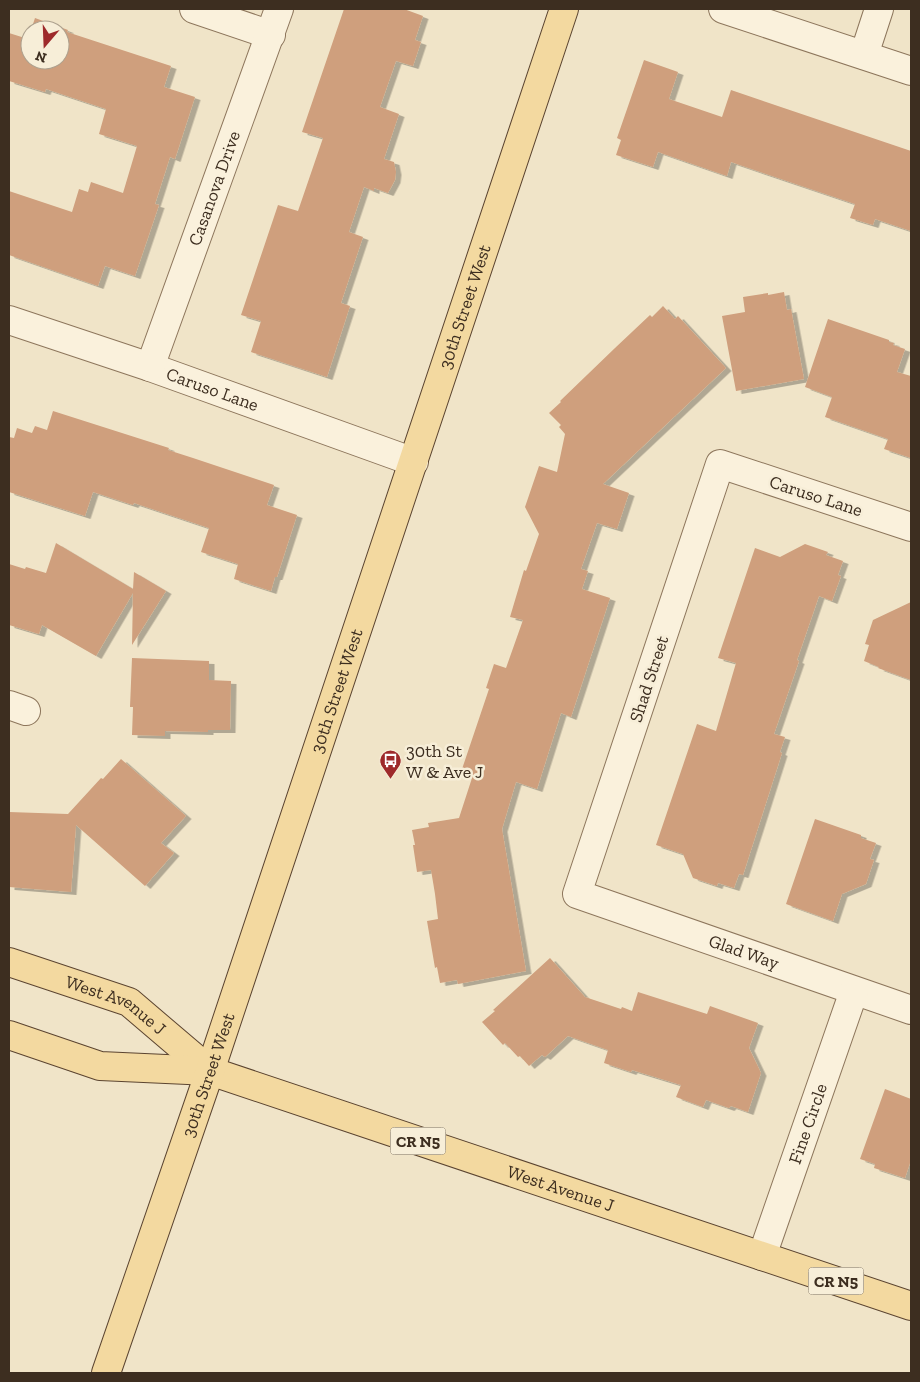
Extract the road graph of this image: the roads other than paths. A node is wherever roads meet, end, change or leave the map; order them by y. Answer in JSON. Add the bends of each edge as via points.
{"nodes":[{"id":1,"x":194,"y":9,"type":"edge"},
{"id":2,"x":279,"y":9,"type":"edge"},
{"id":3,"x":564,"y":9,"type":"edge"},
{"id":4,"x":723,"y":9,"type":"edge"},
{"id":5,"x":879,"y":9,"type":"edge"},
{"id":6,"x":271,"y":35,"type":"junction"},
{"id":7,"x":864,"y":55,"type":"junction"},
{"id":8,"x":911,"y":71,"type":"edge"},
{"id":9,"x":9,"y":320,"type":"edge"},
{"id":10,"x":150,"y":367,"type":"junction"},
{"id":11,"x":414,"y":462,"type":"junction"},
{"id":12,"x":720,"y":464,"type":"joint"},
{"id":13,"x":911,"y":527,"type":"edge"},
{"id":14,"x":577,"y":894,"type":"joint"},
{"id":15,"x":9,"y":962,"type":"edge"},
{"id":16,"x":854,"y":991,"type":"junction"},
{"id":17,"x":911,"y":1010,"type":"edge"},
{"id":18,"x":9,"y":1035,"type":"edge"},
{"id":19,"x":210,"y":1071,"type":"junction"},
{"id":20,"x":762,"y":1256,"type":"junction"},
{"id":21,"x":911,"y":1306,"type":"edge"},
{"id":22,"x":106,"y":1373,"type":"edge"}],
"edges":[{"from":1,"to":6,"type":"street"},
{"from":2,"to":6,"type":"street","name":"Casanova Drive"},
{"from":3,"to":11,"type":"main road","name":"30th Street West"},
{"from":4,"to":7,"type":"street"},
{"from":5,"to":7,"type":"street"},
{"from":6,"to":10,"type":"street","name":"Casanova Drive"},
{"from":7,"to":8,"type":"street"},
{"from":9,"to":10,"type":"street","name":"Caruso Lane"},
{"from":10,"to":11,"type":"street","name":"Caruso Lane"},
{"from":11,"to":19,"type":"main road","name":"30th Street West"},
{"from":12,"to":13,"type":"street","name":"Caruso Lane"},
{"from":12,"to":14,"type":"street","name":"Shad Street"},
{"from":14,"to":16,"type":"street","name":"Glad Way"},
{"from":15,"to":19,"type":"main road","name":"West Avenue J","via":[[129,1002]]},
{"from":16,"to":17,"type":"street","name":"Glad Way"},
{"from":16,"to":20,"type":"street","name":"Fine Circle"},
{"from":18,"to":19,"type":"main road","name":"West Avenue J","via":[[100,1066]]},
{"from":19,"to":20,"type":"main road","name":"West Avenue J","number":"CR N5"},
{"from":19,"to":22,"type":"main road","name":"30th Street West"},
{"from":20,"to":21,"type":"main road","name":"West Avenue J","number":"CR N5"}]}
